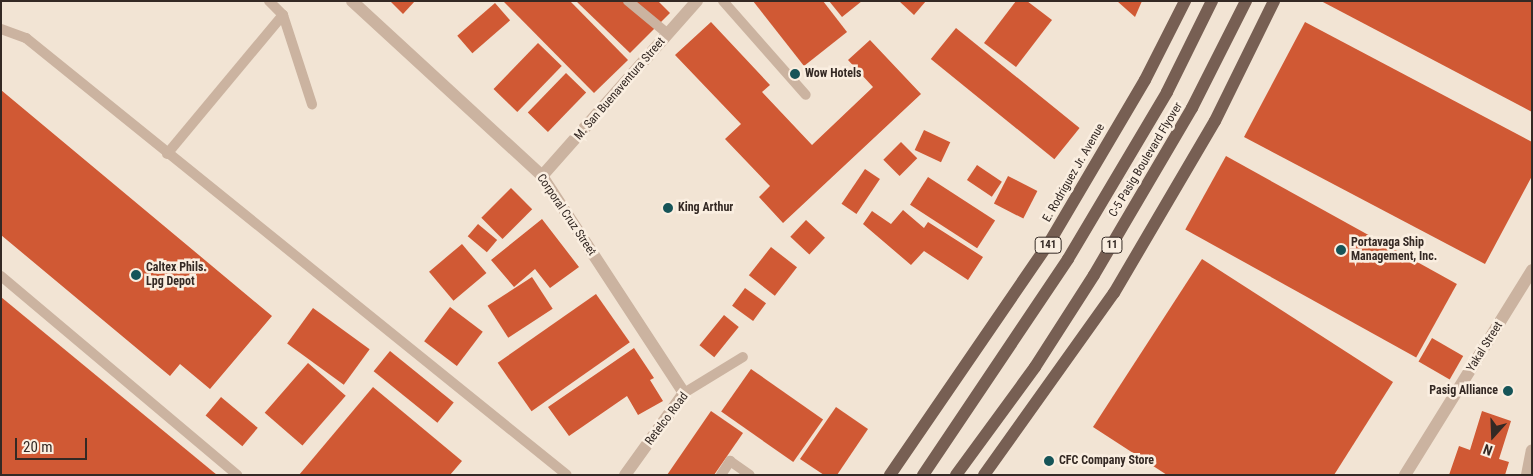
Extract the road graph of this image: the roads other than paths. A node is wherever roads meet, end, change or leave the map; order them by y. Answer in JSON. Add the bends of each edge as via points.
{"nodes":[{"id":1,"x":268,"y":1,"type":"edge"},
{"id":2,"x":352,"y":1,"type":"edge"},
{"id":3,"x":628,"y":1,"type":"edge"},
{"id":4,"x":697,"y":1,"type":"edge"},
{"id":5,"x":723,"y":1,"type":"edge"},
{"id":6,"x":1185,"y":1,"type":"edge"},
{"id":7,"x":1212,"y":1,"type":"edge"},
{"id":8,"x":1246,"y":1,"type":"edge"},
{"id":9,"x":1274,"y":1,"type":"edge"},
{"id":10,"x":283,"y":15,"type":"junction"},
{"id":11,"x":1,"y":29,"type":"edge"},
{"id":12,"x":668,"y":34,"type":"junction"},
{"id":13,"x":806,"y":95,"type":"dead end"},
{"id":14,"x":312,"y":104,"type":"dead end"},
{"id":15,"x":167,"y":154,"type":"junction"},
{"id":16,"x":542,"y":176,"type":"junction"},
{"id":17,"x":1532,"y":270,"type":"edge"},
{"id":18,"x":1,"y":276,"type":"edge"},
{"id":19,"x":743,"y":357,"type":"dead end"},
{"id":20,"x":684,"y":393,"type":"junction"},
{"id":21,"x":1532,"y":450,"type":"edge"},
{"id":22,"x":237,"y":475,"type":"edge"},
{"id":23,"x":567,"y":475,"type":"edge"},
{"id":24,"x":625,"y":475,"type":"edge"},
{"id":25,"x":721,"y":475,"type":"edge"},
{"id":26,"x":750,"y":475,"type":"edge"},
{"id":27,"x":890,"y":475,"type":"edge"},
{"id":28,"x":923,"y":475,"type":"edge"},
{"id":29,"x":956,"y":475,"type":"edge"},
{"id":30,"x":984,"y":475,"type":"edge"},
{"id":31,"x":1405,"y":475,"type":"edge"},
{"id":32,"x":1527,"y":475,"type":"edge"}],
"edges":[{"from":1,"to":10,"type":"lane"},
{"from":2,"to":16,"type":"street","name":"Corporal Cruz Street"},
{"from":3,"to":12,"type":"lane"},
{"from":4,"to":12,"type":"street","name":"M. San Buenaventura Street"},
{"from":5,"to":13,"type":"lane"},
{"from":6,"to":27,"type":"main road","name":"E. Rodriguez Jr. Avenue","number":"141","via":[[1145,80],[1049,243]]},
{"from":7,"to":28,"type":"main road","name":"C-5 Pasig Boulevard Flyover","number":"11","via":[[1167,92],[1068,259]]},
{"from":8,"to":29,"type":"main road","name":"C-5 Pasig Boulevard Flyover","number":"11","via":[[1192,108],[1094,275],[1035,367]]},
{"from":9,"to":30,"type":"main road","via":[[1215,120],[1114,294]]},
{"from":10,"to":14,"type":"lane"},
{"from":10,"to":15,"type":"lane"},
{"from":11,"to":15,"type":"lane","via":[[26,38]]},
{"from":12,"to":16,"type":"street","name":"M. San Buenaventura Street"},
{"from":15,"to":23,"type":"lane"},
{"from":16,"to":20,"type":"street","name":"Corporal Cruz Street"},
{"from":17,"to":31,"type":"street","name":"Yakal Street"},
{"from":18,"to":22,"type":"lane"},
{"from":19,"to":20,"type":"lane","name":"Retelco Road"},
{"from":20,"to":24,"type":"street","name":"Retelco Road"},
{"from":21,"to":32,"type":"street"},
{"from":25,"to":26,"type":"lane","via":[[730,461]]}]}
